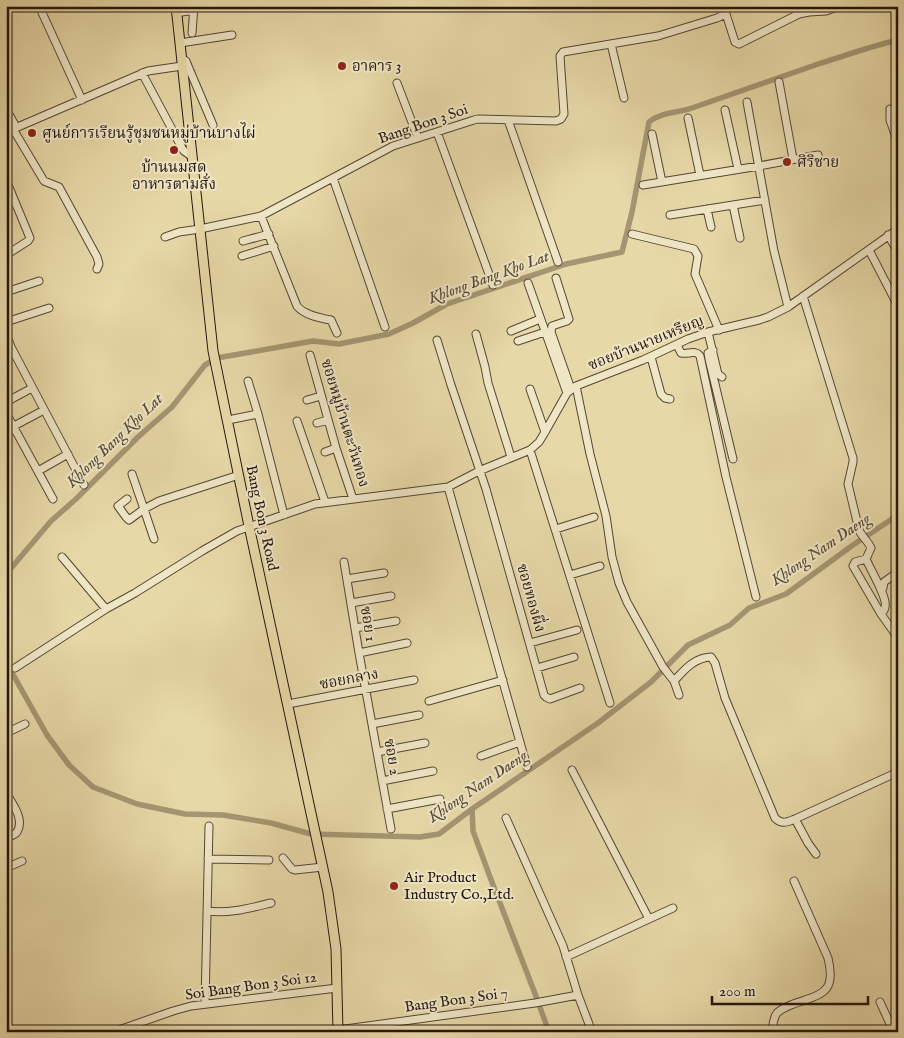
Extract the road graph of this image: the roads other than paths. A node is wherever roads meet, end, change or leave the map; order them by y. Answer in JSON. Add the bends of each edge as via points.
{"nodes":[{"id":1,"x":39,"y":6,"type":"edge"},
{"id":2,"x":839,"y":6,"type":"edge"},
{"id":3,"x":194,"y":8,"type":"edge"},
{"id":4,"x":176,"y":10,"type":"edge"},
{"id":5,"x":725,"y":10,"type":"edge"},
{"id":6,"x":192,"y":33,"type":"dead end"},
{"id":7,"x":232,"y":35,"type":"dead end"},
{"id":8,"x":180,"y":43,"type":"junction"},
{"id":9,"x":611,"y":44,"type":"junction"},
{"id":10,"x":182,"y":63,"type":"junction"},
{"id":11,"x":142,"y":73,"type":"junction"},
{"id":12,"x":779,"y":82,"type":"dead end"},
{"id":13,"x":397,"y":83,"type":"dead end"},
{"id":14,"x":624,"y":98,"type":"dead end"},
{"id":15,"x":82,"y":100,"type":"junction"},
{"id":16,"x":747,"y":102,"type":"dead end"},
{"id":17,"x":6,"y":109,"type":"edge"},
{"id":18,"x":890,"y":109,"type":"dead end"},
{"id":19,"x":725,"y":110,"type":"dead end"},
{"id":20,"x":688,"y":118,"type":"dead end"},
{"id":21,"x":508,"y":120,"type":"junction"},
{"id":22,"x":214,"y":125,"type":"dead end"},
{"id":23,"x":12,"y":129,"type":"edge"},
{"id":24,"x":437,"y":132,"type":"junction"},
{"id":25,"x":652,"y":134,"type":"dead end"},
{"id":26,"x":418,"y":138,"type":"junction"},
{"id":27,"x":898,"y":143,"type":"edge"},
{"id":28,"x":818,"y":155,"type":"dead end"},
{"id":29,"x":191,"y":156,"type":"junction"},
{"id":30,"x":793,"y":159,"type":"junction"},
{"id":31,"x":759,"y":166,"type":"junction"},
{"id":32,"x":738,"y":169,"type":"junction"},
{"id":33,"x":700,"y":176,"type":"junction"},
{"id":34,"x":333,"y":178,"type":"junction"},
{"id":35,"x":6,"y":180,"type":"edge"},
{"id":36,"x":662,"y":182,"type":"junction"},
{"id":37,"x":643,"y":185,"type":"dead end"},
{"id":38,"x":765,"y":200,"type":"junction"},
{"id":39,"x":733,"y":204,"type":"junction"},
{"id":40,"x":707,"y":209,"type":"junction"},
{"id":41,"x":670,"y":215,"type":"dead end"},
{"id":42,"x":261,"y":216,"type":"junction"},
{"id":43,"x":711,"y":227,"type":"dead end"},
{"id":44,"x":200,"y":229,"type":"junction"},
{"id":45,"x":898,"y":229,"type":"edge"},
{"id":46,"x":269,"y":234,"type":"junction"},
{"id":47,"x":632,"y":234,"type":"dead end"},
{"id":48,"x":888,"y":235,"type":"junction"},
{"id":49,"x":165,"y":237,"type":"dead end"},
{"id":50,"x":740,"y":238,"type":"dead end"},
{"id":51,"x":243,"y":241,"type":"dead end"},
{"id":52,"x":274,"y":246,"type":"junction"},
{"id":53,"x":868,"y":250,"type":"junction"},
{"id":54,"x":898,"y":252,"type":"edge"},
{"id":55,"x":6,"y":255,"type":"edge"},
{"id":56,"x":242,"y":256,"type":"dead end"},
{"id":57,"x":558,"y":262,"type":"dead end"},
{"id":58,"x":98,"y":269,"type":"dead end"},
{"id":59,"x":556,"y":278,"type":"dead end"},
{"id":60,"x":39,"y":281,"type":"dead end"},
{"id":61,"x":528,"y":283,"type":"dead end"},
{"id":62,"x":493,"y":285,"type":"dead end"},
{"id":63,"x":6,"y":292,"type":"edge"},
{"id":64,"x":803,"y":296,"type":"junction"},
{"id":65,"x":898,"y":306,"type":"edge"},
{"id":66,"x":788,"y":307,"type":"junction"},
{"id":67,"x":49,"y":308,"type":"dead end"},
{"id":68,"x":540,"y":319,"type":"junction"},
{"id":69,"x":6,"y":322,"type":"edge"},
{"id":70,"x":385,"y":326,"type":"dead end"},
{"id":71,"x":511,"y":330,"type":"dead end"},
{"id":72,"x":719,"y":330,"type":"junction"},
{"id":73,"x":545,"y":332,"type":"junction"},
{"id":74,"x":708,"y":332,"type":"junction"},
{"id":75,"x":6,"y":333,"type":"edge"},
{"id":76,"x":337,"y":334,"type":"dead end"},
{"id":77,"x":476,"y":334,"type":"dead end"},
{"id":78,"x":437,"y":340,"type":"dead end"},
{"id":79,"x":518,"y":341,"type":"dead end"},
{"id":80,"x":677,"y":345,"type":"junction"},
{"id":81,"x":713,"y":350,"type":"junction"},
{"id":82,"x":310,"y":355,"type":"dead end"},
{"id":83,"x":651,"y":357,"type":"junction"},
{"id":84,"x":722,"y":377,"type":"dead end"},
{"id":85,"x":248,"y":381,"type":"dead end"},
{"id":86,"x":32,"y":388,"type":"junction"},
{"id":87,"x":530,"y":389,"type":"dead end"},
{"id":88,"x":571,"y":389,"type":"junction"},
{"id":89,"x":321,"y":396,"type":"junction"},
{"id":90,"x":670,"y":399,"type":"dead end"},
{"id":91,"x":307,"y":400,"type":"dead end"},
{"id":92,"x":6,"y":402,"type":"edge"},
{"id":93,"x":44,"y":410,"type":"junction"},
{"id":94,"x":6,"y":413,"type":"edge"},
{"id":95,"x":258,"y":414,"type":"junction"},
{"id":96,"x":228,"y":420,"type":"junction"},
{"id":97,"x":328,"y":420,"type":"junction"},
{"id":98,"x":297,"y":421,"type":"dead end"},
{"id":99,"x":317,"y":423,"type":"dead end"},
{"id":100,"x":14,"y":426,"type":"junction"},
{"id":101,"x":545,"y":432,"type":"junction"},
{"id":102,"x":336,"y":448,"type":"junction"},
{"id":103,"x":530,"y":450,"type":"junction"},
{"id":104,"x":325,"y":452,"type":"dead end"},
{"id":105,"x":68,"y":454,"type":"junction"},
{"id":106,"x":511,"y":457,"type":"junction"},
{"id":107,"x":733,"y":459,"type":"dead end"},
{"id":108,"x":38,"y":471,"type":"junction"},
{"id":109,"x":479,"y":471,"type":"junction"},
{"id":110,"x":132,"y":474,"type":"dead end"},
{"id":111,"x":239,"y":475,"type":"junction"},
{"id":112,"x":84,"y":485,"type":"dead end"},
{"id":113,"x":448,"y":487,"type":"junction"},
{"id":114,"x":53,"y":499,"type":"dead end"},
{"id":115,"x":127,"y":499,"type":"dead end"},
{"id":116,"x":353,"y":499,"type":"junction"},
{"id":117,"x":325,"y":502,"type":"junction"},
{"id":118,"x":144,"y":509,"type":"junction"},
{"id":119,"x":284,"y":515,"type":"junction"},
{"id":120,"x":594,"y":517,"type":"dead end"},
{"id":121,"x":249,"y":526,"type":"junction"},
{"id":122,"x":556,"y":528,"type":"junction"},
{"id":123,"x":154,"y":539,"type":"dead end"},
{"id":124,"x":62,"y":557,"type":"dead end"},
{"id":125,"x":866,"y":559,"type":"junction"},
{"id":126,"x":344,"y":562,"type":"dead end"},
{"id":127,"x":600,"y":566,"type":"dead end"},
{"id":128,"x":898,"y":572,"type":"edge"},
{"id":129,"x":384,"y":573,"type":"dead end"},
{"id":130,"x":570,"y":575,"type":"junction"},
{"id":131,"x":347,"y":579,"type":"junction"},
{"id":132,"x":882,"y":590,"type":"junction"},
{"id":133,"x":391,"y":596,"type":"dead end"},
{"id":134,"x":756,"y":597,"type":"dead end"},
{"id":135,"x":351,"y":603,"type":"junction"},
{"id":136,"x":106,"y":609,"type":"junction"},
{"id":137,"x":881,"y":614,"type":"junction"},
{"id":138,"x":396,"y":621,"type":"dead end"},
{"id":139,"x":355,"y":628,"type":"junction"},
{"id":140,"x":577,"y":630,"type":"dead end"},
{"id":141,"x":898,"y":638,"type":"edge"},
{"id":142,"x":408,"y":644,"type":"dead end"},
{"id":143,"x":530,"y":644,"type":"junction"},
{"id":144,"x":359,"y":653,"type":"junction"},
{"id":145,"x":574,"y":657,"type":"dead end"},
{"id":146,"x":14,"y":668,"type":"dead end"},
{"id":147,"x":537,"y":668,"type":"junction"},
{"id":148,"x":672,"y":678,"type":"junction"},
{"id":149,"x":414,"y":680,"type":"dead end"},
{"id":150,"x":503,"y":680,"type":"junction"},
{"id":151,"x":580,"y":688,"type":"dead end"},
{"id":152,"x":366,"y":690,"type":"junction"},
{"id":153,"x":679,"y":695,"type":"dead end"},
{"id":154,"x":429,"y":701,"type":"dead end"},
{"id":155,"x":610,"y":703,"type":"dead end"},
{"id":156,"x":288,"y":704,"type":"junction"},
{"id":157,"x":419,"y":715,"type":"dead end"},
{"id":158,"x":25,"y":724,"type":"dead end"},
{"id":159,"x":372,"y":724,"type":"junction"},
{"id":160,"x":6,"y":733,"type":"edge"},
{"id":161,"x":520,"y":742,"type":"junction"},
{"id":162,"x":425,"y":743,"type":"dead end"},
{"id":163,"x":377,"y":752,"type":"junction"},
{"id":164,"x":481,"y":756,"type":"dead end"},
{"id":165,"x":527,"y":768,"type":"dead end"},
{"id":166,"x":572,"y":770,"type":"dead end"},
{"id":167,"x":433,"y":771,"type":"dead end"},
{"id":168,"x":898,"y":772,"type":"edge"},
{"id":169,"x":382,"y":781,"type":"junction"},
{"id":170,"x":6,"y":793,"type":"edge"},
{"id":171,"x":440,"y":799,"type":"dead end"},
{"id":172,"x":387,"y":809,"type":"junction"},
{"id":173,"x":506,"y":818,"type":"dead end"},
{"id":174,"x":795,"y":819,"type":"junction"},
{"id":175,"x":208,"y":826,"type":"dead end"},
{"id":176,"x":391,"y":829,"type":"dead end"},
{"id":177,"x":6,"y":838,"type":"edge"},
{"id":178,"x":816,"y":854,"type":"dead end"},
{"id":179,"x":283,"y":858,"type":"dead end"},
{"id":180,"x":208,"y":860,"type":"junction"},
{"id":181,"x":268,"y":860,"type":"dead end"},
{"id":182,"x":22,"y":861,"type":"dead end"},
{"id":183,"x":323,"y":867,"type":"junction"},
{"id":184,"x":6,"y":868,"type":"edge"},
{"id":185,"x":794,"y":882,"type":"dead end"},
{"id":186,"x":271,"y":903,"type":"dead end"},
{"id":187,"x":673,"y":908,"type":"dead end"},
{"id":188,"x":207,"y":911,"type":"junction"},
{"id":189,"x":649,"y":919,"type":"junction"},
{"id":190,"x":566,"y":957,"type":"junction"},
{"id":191,"x":337,"y":988,"type":"junction"},
{"id":192,"x":578,"y":996,"type":"junction"},
{"id":193,"x":880,"y":1002,"type":"dead end"},
{"id":194,"x":205,"y":1004,"type":"junction"},
{"id":195,"x":338,"y":1031,"type":"edge"},
{"id":196,"x":112,"y":1032,"type":"edge"},
{"id":197,"x":592,"y":1032,"type":"edge"},
{"id":198,"x":772,"y":1032,"type":"edge"},
{"id":199,"x":892,"y":1032,"type":"edge"}],
"edges":[{"from":1,"to":15,"type":"street"},
{"from":2,"to":5,"type":"street","name":"Bang Bon 3 Soi","via":[[799,14],[739,44],[734,39]]},
{"from":3,"to":4,"type":"street"},
{"from":3,"to":6,"type":"street"},
{"from":4,"to":8,"type":"main road","name":"Bang Bon 3 Road"},
{"from":5,"to":9,"type":"street","name":"Bang Bon 3 Soi","via":[[717,18],[658,36]]},
{"from":7,"to":8,"type":"street"},
{"from":8,"to":10,"type":"main road","name":"Bang Bon 3 Road"},
{"from":9,"to":14,"type":"street"},
{"from":9,"to":21,"type":"street","name":"Bang Bon 3 Soi","via":[[561,53],[564,114],[561,119]]},
{"from":10,"to":11,"type":"street"},
{"from":10,"to":22,"type":"street","via":[[186,61]]},
{"from":10,"to":29,"type":"main road","name":"Bang Bon 3 Road"},
{"from":11,"to":15,"type":"street"},
{"from":11,"to":29,"type":"street","via":[[182,148]]},
{"from":12,"to":30,"type":"street"},
{"from":13,"to":26,"type":"street"},
{"from":15,"to":23,"type":"street"},
{"from":16,"to":31,"type":"street"},
{"from":17,"to":23,"type":"street"},
{"from":18,"to":27,"type":"street","via":[[890,120]]},
{"from":19,"to":32,"type":"street"},
{"from":20,"to":33,"type":"street"},
{"from":21,"to":24,"type":"street","name":"Bang Bon 3 Soi","via":[[478,119]]},
{"from":21,"to":57,"type":"street"},
{"from":23,"to":58,"type":"street","via":[[44,181],[59,187],[97,257]]},
{"from":24,"to":26,"type":"street","name":"Bang Bon 3 Soi"},
{"from":24,"to":62,"type":"street"},
{"from":25,"to":36,"type":"street"},
{"from":26,"to":34,"type":"street","name":"Bang Bon 3 Soi","via":[[393,146]]},
{"from":28,"to":30,"type":"street"},
{"from":29,"to":44,"type":"main road","name":"Bang Bon 3 Road"},
{"from":30,"to":31,"type":"street"},
{"from":31,"to":32,"type":"street"},
{"from":31,"to":38,"type":"street"},
{"from":32,"to":33,"type":"street"},
{"from":33,"to":36,"type":"street"},
{"from":34,"to":42,"type":"street","name":"Bang Bon 3 Soi"},
{"from":34,"to":70,"type":"street"},
{"from":35,"to":55,"type":"street","via":[[30,238]]},
{"from":36,"to":37,"type":"street"},
{"from":38,"to":39,"type":"street"},
{"from":38,"to":66,"type":"street"},
{"from":39,"to":40,"type":"street"},
{"from":39,"to":50,"type":"street"},
{"from":40,"to":41,"type":"street"},
{"from":40,"to":43,"type":"street"},
{"from":42,"to":44,"type":"street","name":"Bang Bon 3 Soi"},
{"from":42,"to":46,"type":"street"},
{"from":44,"to":49,"type":"street","name":"Bang Bon 3 Soi"},
{"from":44,"to":96,"type":"main road","name":"Bang Bon 3 Road","via":[[213,351]]},
{"from":45,"to":48,"type":"street","name":"ซอยบ้านนายเหรียญ"},
{"from":46,"to":51,"type":"street"},
{"from":46,"to":52,"type":"street"},
{"from":47,"to":72,"type":"street","via":[[694,249],[698,256],[695,274]]},
{"from":48,"to":53,"type":"street","name":"ซอยบ้านนายเหรียญ"},
{"from":48,"to":54,"type":"street"},
{"from":52,"to":56,"type":"street"},
{"from":52,"to":76,"type":"street","via":[[297,306],[305,313],[331,320]]},
{"from":53,"to":64,"type":"street","name":"ซอยบ้านนายเหรียญ"},
{"from":53,"to":65,"type":"street"},
{"from":59,"to":88,"type":"street","via":[[569,319],[552,326],[551,332]]},
{"from":60,"to":63,"type":"street"},
{"from":61,"to":68,"type":"street"},
{"from":64,"to":66,"type":"street","name":"ซอยบ้านนายเหรียญ"},
{"from":64,"to":125,"type":"street","via":[[853,458],[848,484],[861,534],[871,548]]},
{"from":66,"to":72,"type":"street","name":"ซอยบ้านนายเหรียญ","via":[[768,317]]},
{"from":67,"to":69,"type":"street"},
{"from":68,"to":71,"type":"street"},
{"from":68,"to":73,"type":"street"},
{"from":72,"to":74,"type":"street","name":"ซอยบ้านนายเหรียญ"},
{"from":73,"to":79,"type":"street"},
{"from":73,"to":88,"type":"street"},
{"from":74,"to":80,"type":"street","name":"ซอยบ้านนายเหรียญ"},
{"from":74,"to":81,"type":"street"},
{"from":75,"to":86,"type":"street"},
{"from":77,"to":106,"type":"street"},
{"from":78,"to":109,"type":"street","name":"ซอยทองผึ่ง"},
{"from":80,"to":83,"type":"street","name":"ซอยบ้านนายเหรียญ"},
{"from":80,"to":134,"type":"street","via":[[682,354],[696,352],[700,356]]},
{"from":81,"to":84,"type":"street","via":[[718,374]]},
{"from":81,"to":107,"type":"street","via":[[708,353]]},
{"from":82,"to":89,"type":"street","name":"ซอยหมู่บ้านตะวันทอง"},
{"from":83,"to":88,"type":"street","name":"ซอยบ้านนายเหรียญ"},
{"from":83,"to":90,"type":"street","via":[[661,394]]},
{"from":85,"to":95,"type":"street"},
{"from":86,"to":92,"type":"street"},
{"from":86,"to":93,"type":"street"},
{"from":87,"to":101,"type":"street"},
{"from":88,"to":101,"type":"street"},
{"from":88,"to":148,"type":"street","via":[[606,516],[615,570],[627,602]]},
{"from":89,"to":91,"type":"street"},
{"from":89,"to":97,"type":"street","name":"ซอยหมู่บ้านตะวันทอง"},
{"from":93,"to":100,"type":"street"},
{"from":93,"to":105,"type":"street"},
{"from":94,"to":100,"type":"street"},
{"from":95,"to":96,"type":"street"},
{"from":95,"to":119,"type":"street"},
{"from":96,"to":111,"type":"main road","name":"Bang Bon 3 Road"},
{"from":97,"to":99,"type":"street"},
{"from":97,"to":102,"type":"street","name":"ซอยหมู่บ้านตะวันทอง"},
{"from":98,"to":117,"type":"street"},
{"from":100,"to":108,"type":"street"},
{"from":101,"to":103,"type":"street"},
{"from":102,"to":104,"type":"street"},
{"from":102,"to":116,"type":"street","name":"ซอยหมู่บ้านตะวันทอง"},
{"from":103,"to":106,"type":"street"},
{"from":103,"to":122,"type":"street"},
{"from":105,"to":108,"type":"street"},
{"from":105,"to":112,"type":"street"},
{"from":106,"to":109,"type":"street"},
{"from":108,"to":114,"type":"street"},
{"from":109,"to":113,"type":"street"},
{"from":109,"to":143,"type":"street","name":"ซอยทองผึ่ง"},
{"from":110,"to":118,"type":"street"},
{"from":111,"to":118,"type":"street"},
{"from":111,"to":121,"type":"main road","name":"Bang Bon 3 Road"},
{"from":113,"to":116,"type":"street"},
{"from":113,"to":150,"type":"street"},
{"from":115,"to":118,"type":"street","via":[[118,506],[128,520]]},
{"from":116,"to":117,"type":"street"},
{"from":117,"to":119,"type":"street"},
{"from":118,"to":123,"type":"street"},
{"from":119,"to":121,"type":"street"},
{"from":120,"to":122,"type":"street"},
{"from":121,"to":136,"type":"street"},
{"from":121,"to":156,"type":"main road","name":"Bang Bon 3 Road"},
{"from":122,"to":130,"type":"street"},
{"from":124,"to":136,"type":"street"},
{"from":125,"to":132,"type":"street"},
{"from":125,"to":137,"type":"street","via":[[855,562],[853,566]]},
{"from":126,"to":131,"type":"street","name":"ซอย 1"},
{"from":127,"to":130,"type":"street"},
{"from":128,"to":132,"type":"street","via":[[884,582]]},
{"from":129,"to":131,"type":"street"},
{"from":130,"to":155,"type":"street"},
{"from":131,"to":135,"type":"street","name":"ซอย 1"},
{"from":132,"to":137,"type":"street","via":[[886,602]]},
{"from":133,"to":135,"type":"street"},
{"from":135,"to":139,"type":"street","name":"ซอย 1"},
{"from":136,"to":146,"type":"street"},
{"from":137,"to":141,"type":"street"},
{"from":138,"to":139,"type":"street"},
{"from":139,"to":144,"type":"street","name":"ซอย 1"},
{"from":140,"to":143,"type":"street"},
{"from":142,"to":144,"type":"street"},
{"from":143,"to":147,"type":"street","name":"ซอยทองผึ่ง"},
{"from":144,"to":152,"type":"street","name":"ซอย 1"},
{"from":145,"to":147,"type":"street"},
{"from":147,"to":151,"type":"street","name":"ซอยทองผึ่ง","via":[[544,695],[550,699]]},
{"from":148,"to":153,"type":"street"},
{"from":148,"to":174,"type":"street","via":[[689,664],[711,658],[775,818],[783,823]]},
{"from":149,"to":152,"type":"street","name":"ซอยกลาง"},
{"from":150,"to":154,"type":"street"},
{"from":150,"to":161,"type":"street"},
{"from":152,"to":156,"type":"street","name":"ซอยกลาง"},
{"from":152,"to":159,"type":"street","name":"ซอย 2"},
{"from":156,"to":183,"type":"main road","name":"Bang Bon 3 Road"},
{"from":157,"to":159,"type":"street"},
{"from":158,"to":160,"type":"street"},
{"from":159,"to":163,"type":"street","name":"ซอย 2"},
{"from":161,"to":164,"type":"street"},
{"from":161,"to":165,"type":"street"},
{"from":162,"to":163,"type":"street"},
{"from":163,"to":169,"type":"street","name":"ซอย 2"},
{"from":166,"to":189,"type":"street"},
{"from":167,"to":169,"type":"street"},
{"from":168,"to":174,"type":"street"},
{"from":169,"to":172,"type":"street","name":"ซอย 2"},
{"from":170,"to":177,"type":"street","via":[[20,824],[15,834]]},
{"from":171,"to":172,"type":"street"},
{"from":172,"to":176,"type":"street","name":"ซอย 2"},
{"from":173,"to":190,"type":"street"},
{"from":174,"to":178,"type":"street"},
{"from":175,"to":180,"type":"street"},
{"from":179,"to":183,"type":"street","via":[[295,870]]},
{"from":180,"to":181,"type":"street"},
{"from":180,"to":188,"type":"street"},
{"from":182,"to":184,"type":"street"},
{"from":183,"to":191,"type":"main road","name":"Bang Bon 3 Road","via":[[334,928]]},
{"from":185,"to":198,"type":"street","via":[[828,958],[831,982],[823,993],[779,1011]]},
{"from":186,"to":188,"type":"street","via":[[236,911]]},
{"from":187,"to":189,"type":"street"},
{"from":188,"to":194,"type":"street"},
{"from":189,"to":190,"type":"street"},
{"from":190,"to":192,"type":"street"},
{"from":191,"to":194,"type":"street","name":"Soi Bang Bon 3 Soi 12"},
{"from":191,"to":195,"type":"main road","name":"Bang Bon 3 Road"},
{"from":192,"to":195,"type":"street","name":"Bang Bon 3 Soi 7"},
{"from":192,"to":197,"type":"street"},
{"from":193,"to":199,"type":"street"},
{"from":194,"to":196,"type":"street","name":"Soi Bang Bon 3 Soi 12","via":[[173,1011]]}]}
